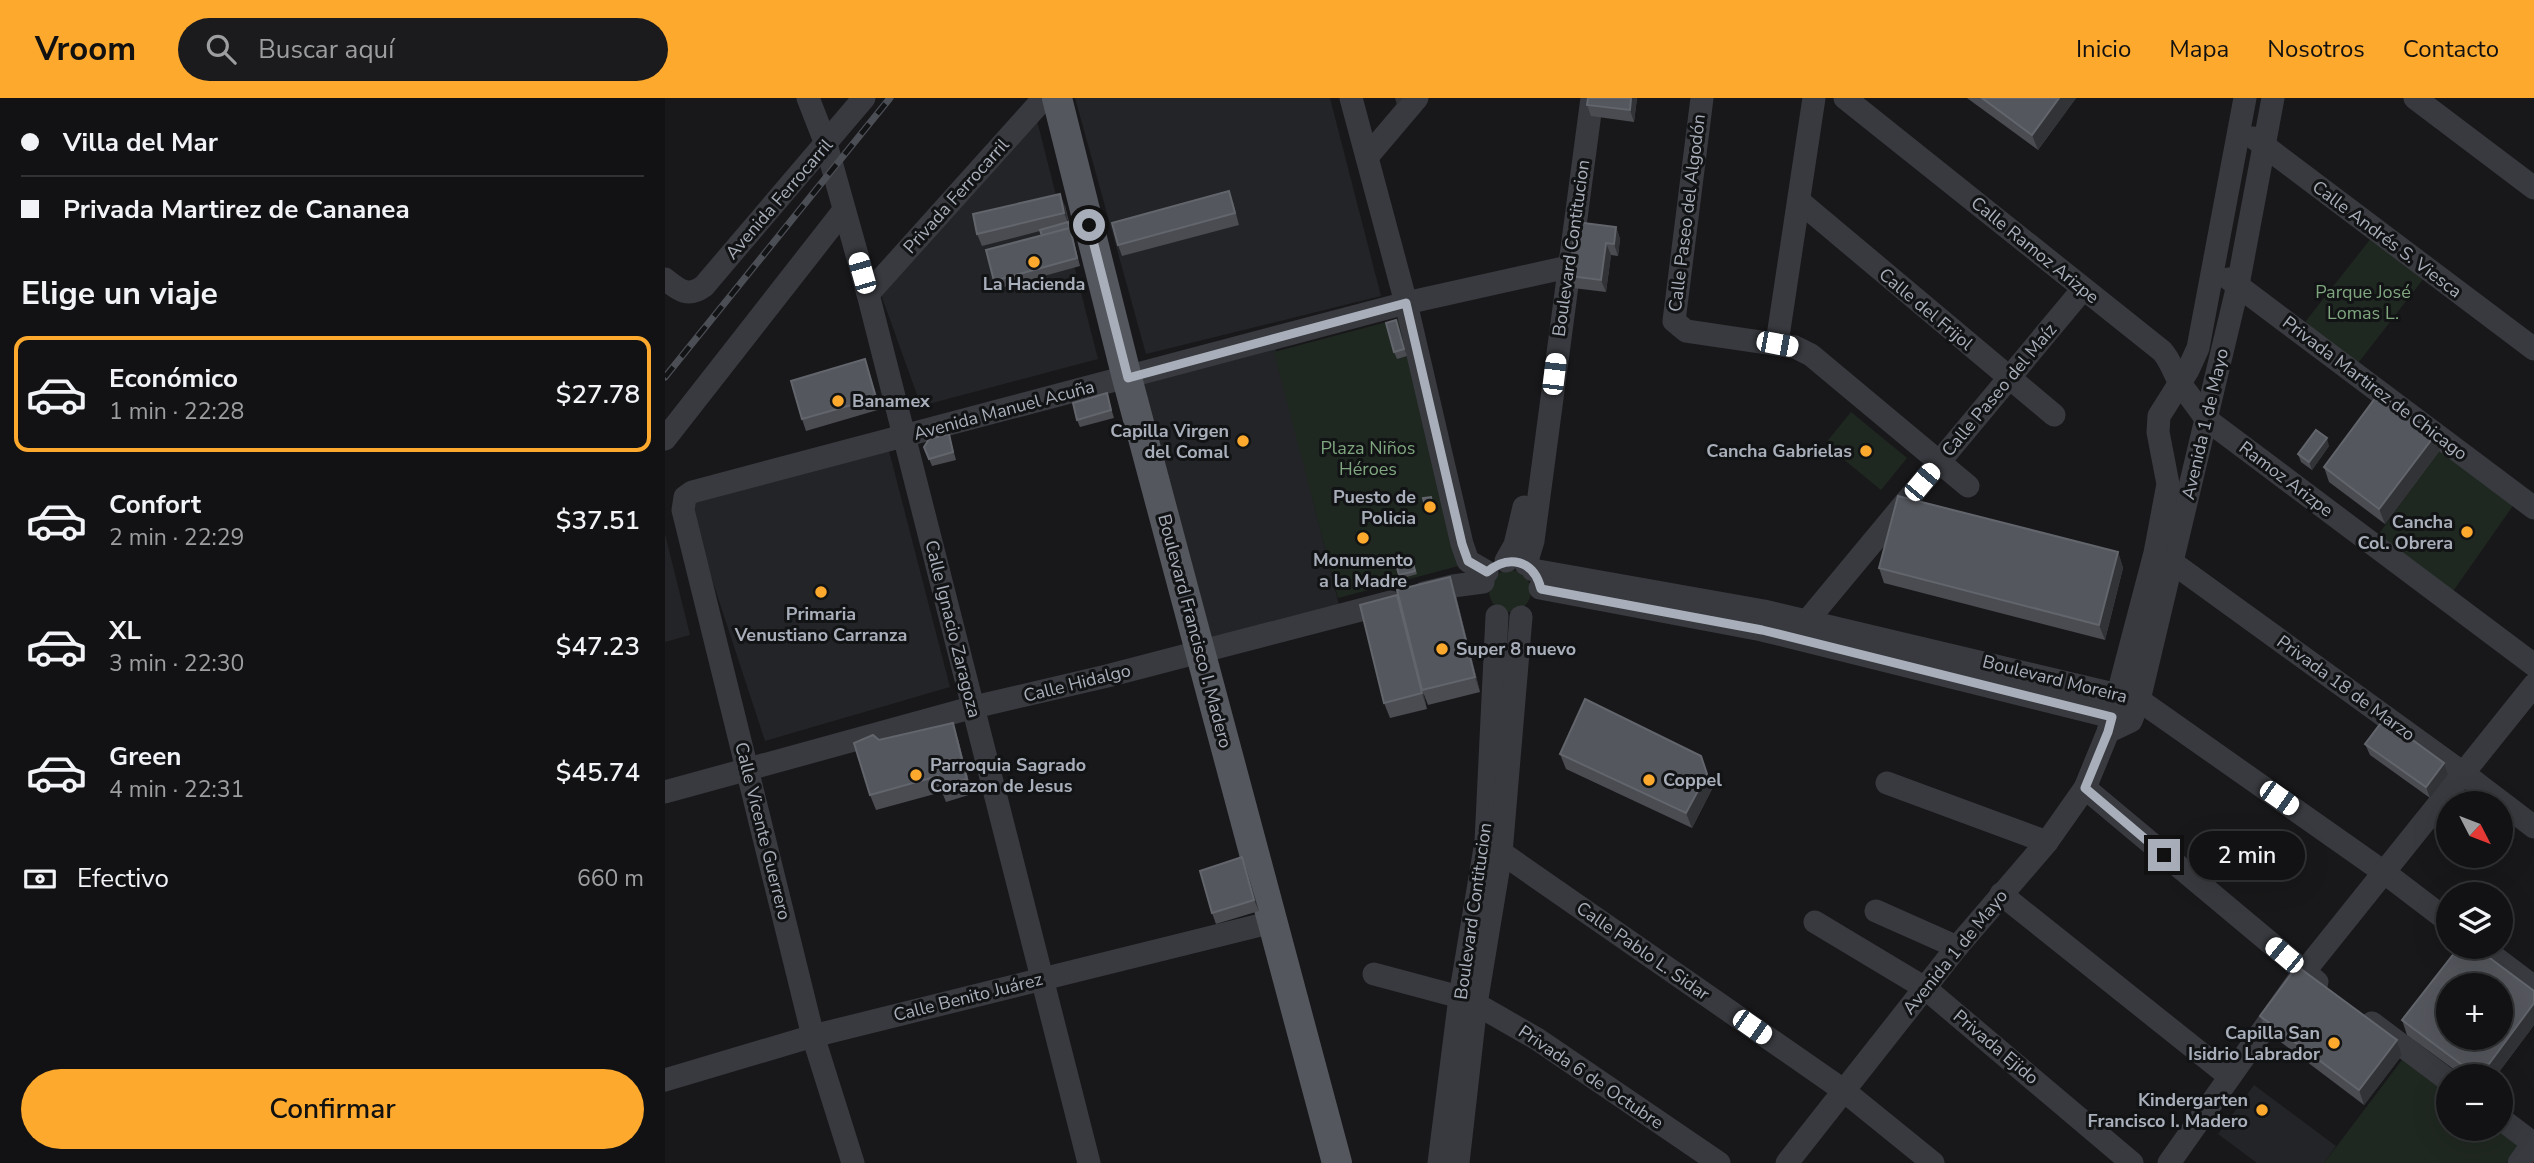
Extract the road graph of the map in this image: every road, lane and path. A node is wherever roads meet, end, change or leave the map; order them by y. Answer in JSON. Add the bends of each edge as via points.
{"nodes":[{"id":1,"x":808,"y":98,"type":"edge"},
{"id":2,"x":864,"y":98,"type":"edge"},
{"id":3,"x":1044,"y":98,"type":"edge"},
{"id":4,"x":1057,"y":98,"type":"edge"},
{"id":5,"x":1351,"y":98,"type":"edge"},
{"id":6,"x":1417,"y":98,"type":"edge"},
{"id":7,"x":1577,"y":98,"type":"edge"},
{"id":8,"x":1592,"y":98,"type":"edge"},
{"id":9,"x":1702,"y":98,"type":"edge"},
{"id":10,"x":1814,"y":98,"type":"edge"},
{"id":11,"x":1845,"y":98,"type":"edge"},
{"id":12,"x":2245,"y":98,"type":"edge"},
{"id":13,"x":2273,"y":98,"type":"edge"},
{"id":14,"x":2415,"y":98,"type":"edge"},
{"id":15,"x":2240,"y":128,"type":"junction"},
{"id":16,"x":826,"y":144,"type":"junction"},
{"id":17,"x":2265,"y":146,"type":"junction"},
{"id":18,"x":1367,"y":157,"type":"junction"},
{"id":19,"x":2534,"y":188,"type":"edge"},
{"id":20,"x":1799,"y":201,"type":"junction"},
{"id":21,"x":844,"y":210,"type":"junction"},
{"id":22,"x":1561,"y":269,"type":"junction"},
{"id":23,"x":2214,"y":270,"type":"junction"},
{"id":24,"x":2238,"y":285,"type":"junction"},
{"id":25,"x":673,"y":289,"type":"edge"},
{"id":26,"x":2083,"y":289,"type":"junction"},
{"id":27,"x":868,"y":294,"type":"junction"},
{"id":28,"x":1406,"y":303,"type":"junction"},
{"id":29,"x":1777,"y":344,"type":"junction"},
{"id":30,"x":2534,"y":349,"type":"edge"},
{"id":31,"x":1128,"y":378,"type":"junction"},
{"id":32,"x":2008,"y":378,"type":"junction"},
{"id":33,"x":2180,"y":384,"type":"junction"},
{"id":34,"x":2054,"y":415,"type":"dead end"},
{"id":35,"x":2203,"y":430,"type":"junction"},
{"id":36,"x":904,"y":436,"type":"junction"},
{"id":37,"x":665,"y":439,"type":"edge"},
{"id":38,"x":2161,"y":444,"type":"junction"},
{"id":39,"x":1939,"y":462,"type":"junction"},
{"id":40,"x":1968,"y":486,"type":"dead end"},
{"id":41,"x":685,"y":497,"type":"joint"},
{"id":42,"x":2534,"y":508,"type":"edge"},
{"id":43,"x":2164,"y":558,"type":"junction"},
{"id":44,"x":1513,"y":573,"type":"junction"},
{"id":45,"x":1497,"y":616,"type":"junction"},
{"id":46,"x":1521,"y":617,"type":"junction"},
{"id":47,"x":1763,"y":620,"type":"junction"},
{"id":48,"x":1807,"y":621,"type":"junction"},
{"id":49,"x":1200,"y":652,"type":"junction"},
{"id":50,"x":1930,"y":660,"type":"junction"},
{"id":51,"x":2534,"y":665,"type":"edge"},
{"id":52,"x":2534,"y":685,"type":"edge"},
{"id":53,"x":974,"y":707,"type":"junction"},
{"id":54,"x":2121,"y":713,"type":"junction"},
{"id":55,"x":748,"y":771,"type":"junction"},
{"id":56,"x":2463,"y":773,"type":"junction"},
{"id":57,"x":1887,"y":783,"type":"dead end"},
{"id":58,"x":2085,"y":788,"type":"junction"},
{"id":59,"x":667,"y":792,"type":"edge"},
{"id":60,"x":2534,"y":827,"type":"edge"},
{"id":61,"x":2047,"y":842,"type":"junction"},
{"id":62,"x":1493,"y":848,"type":"junction"},
{"id":63,"x":2385,"y":873,"type":"junction"},
{"id":64,"x":2001,"y":894,"type":"junction"},
{"id":65,"x":1876,"y":911,"type":"dead end"},
{"id":66,"x":2436,"y":912,"type":"edge"},
{"id":67,"x":1273,"y":922,"type":"junction"},
{"id":68,"x":1815,"y":922,"type":"dead end"},
{"id":69,"x":1957,"y":947,"type":"junction"},
{"id":70,"x":2497,"y":959,"type":"edge"},
{"id":71,"x":2304,"y":972,"type":"junction"},
{"id":72,"x":1374,"y":974,"type":"dead end"},
{"id":73,"x":1042,"y":979,"type":"junction"},
{"id":74,"x":2534,"y":987,"type":"edge"},
{"id":75,"x":1925,"y":988,"type":"junction"},
{"id":76,"x":2337,"y":997,"type":"edge"},
{"id":77,"x":1468,"y":1000,"type":"junction"},
{"id":78,"x":2360,"y":1013,"type":"edge"},
{"id":79,"x":813,"y":1036,"type":"junction"},
{"id":80,"x":2436,"y":1071,"type":"edge"},
{"id":81,"x":2229,"y":1076,"type":"junction"},
{"id":82,"x":665,"y":1080,"type":"edge"},
{"id":83,"x":1843,"y":1090,"type":"junction"},
{"id":84,"x":2513,"y":1128,"type":"edge"},
{"id":85,"x":2534,"y":1143,"type":"edge"},
{"id":86,"x":853,"y":1163,"type":"edge"},
{"id":87,"x":1089,"y":1163,"type":"edge"},
{"id":88,"x":1337,"y":1163,"type":"edge"},
{"id":89,"x":1439,"y":1163,"type":"edge"},
{"id":90,"x":1458,"y":1163,"type":"edge"},
{"id":91,"x":1720,"y":1163,"type":"edge"},
{"id":92,"x":1787,"y":1163,"type":"edge"},
{"id":93,"x":1933,"y":1163,"type":"edge"},
{"id":94,"x":2132,"y":1163,"type":"edge"},
{"id":95,"x":2169,"y":1163,"type":"edge"},
{"id":96,"x":2519,"y":1163,"type":"edge"}],
"edges":[{"from":1,"to":16,"type":"street","name":"Calle Ignacio Zaragoza"},
{"from":2,"to":16,"type":"street","name":"Avenida Ferrocarril"},
{"from":3,"to":27,"type":"street","name":"Privada Ferrocarril"},
{"from":4,"to":31,"type":"main road","name":"Boulevard Francisco I. Madero"},
{"from":5,"to":18,"type":"street"},
{"from":6,"to":18,"type":"street"},
{"from":7,"to":22,"type":"street","name":"Boulevard Contitucion"},
{"from":8,"to":22,"type":"street","name":"Boulevard Contitucion"},
{"from":9,"to":29,"type":"street","name":"Calle Paseo del Algodón","via":[[1674,321],[1686,331]]},
{"from":10,"to":20,"type":"street"},
{"from":11,"to":26,"type":"street","name":"Calle Ramoz Arizpe"},
{"from":12,"to":15,"type":"street","name":"Avenida 1 de Mayo"},
{"from":13,"to":17,"type":"street","name":"Avenida 1 de Mayo"},
{"from":14,"to":19,"type":"street"},
{"from":15,"to":17,"type":"street","name":"Calle Andrés S. Viesca"},
{"from":15,"to":23,"type":"street","name":"Avenida 1 de Mayo"},
{"from":16,"to":21,"type":"street","name":"Calle Ignacio Zaragoza"},
{"from":16,"to":25,"type":"street","name":"Avenida Ferrocarril","via":[[703,286],[696,292]]},
{"from":17,"to":24,"type":"street","name":"Avenida 1 de Mayo"},
{"from":17,"to":30,"type":"street","name":"Calle Andrés S. Viesca"},
{"from":18,"to":28,"type":"street"},
{"from":20,"to":29,"type":"street"},
{"from":20,"to":32,"type":"street","name":"Calle del Frijol"},
{"from":21,"to":27,"type":"street","name":"Calle Ignacio Zaragoza"},
{"from":21,"to":37,"type":"street"},
{"from":22,"to":28,"type":"street","name":"Avenida Manuel Acuña"},
{"from":22,"to":44,"type":"street","name":"Boulevard Contitucion"},
{"from":23,"to":24,"type":"street","name":"Privada Martirez de Chicago"},
{"from":23,"to":33,"type":"street","name":"Avenida 1 de Mayo","via":[[2198,348]]},
{"from":24,"to":35,"type":"street","name":"Avenida 1 de Mayo"},
{"from":24,"to":42,"type":"street","name":"Privada Martirez de Chicago"},
{"from":26,"to":32,"type":"street","name":"Calle Paseo del Maíz"},
{"from":26,"to":33,"type":"street","name":"Calle Ramoz Arizpe","via":[[2162,351]]},
{"from":27,"to":36,"type":"street","name":"Calle Ignacio Zaragoza"},
{"from":28,"to":31,"type":"street","name":"Avenida Manuel Acuña"},
{"from":28,"to":44,"type":"street","via":[[1468,561]]},
{"from":29,"to":39,"type":"street","via":[[1795,347],[1829,368]]},
{"from":31,"to":36,"type":"street","name":"Avenida Manuel Acuña"},
{"from":31,"to":49,"type":"main road","name":"Boulevard Francisco I. Madero"},
{"from":32,"to":34,"type":"street","name":"Calle del Frijol"},
{"from":32,"to":39,"type":"street","name":"Calle Paseo del Maíz"},
{"from":33,"to":35,"type":"street","name":"Calle Ramoz Arizpe","via":[[2194,399]]},
{"from":33,"to":38,"type":"street","name":"Avenida 1 de Mayo","via":[[2159,416]]},
{"from":35,"to":38,"type":"street","via":[[2193,446],[2180,449]]},
{"from":35,"to":43,"type":"street","name":"Avenida 1 de Mayo"},
{"from":35,"to":51,"type":"street","name":"Ramoz Arizpe"},
{"from":36,"to":41,"type":"street","name":"Avenida Manuel Acuña"},
{"from":36,"to":53,"type":"street","name":"Calle Ignacio Zaragoza"},
{"from":38,"to":43,"type":"street","name":"Avenida 1 de Mayo","via":[[2168,484]]},
{"from":39,"to":40,"type":"street"},
{"from":39,"to":48,"type":"street","name":"Calle Paseo del Maíz"},
{"from":41,"to":55,"type":"street","name":"Calle Vicente Guerrero","via":[[683,510]]},
{"from":43,"to":54,"type":"street","name":"Avenida 1 de Mayo"},
{"from":43,"to":56,"type":"street","name":"Privada 18 de Marzo"},
{"from":44,"to":45,"type":"street","via":[[1482,592],[1489,610]]},
{"from":44,"to":46,"type":"street","via":[[1538,600]]},
{"from":44,"to":47,"type":"street","name":"Boulevard Moreira"},
{"from":44,"to":49,"type":"street","name":"Calle Hidalgo"},
{"from":45,"to":46,"type":"street"},
{"from":45,"to":62,"type":"street","name":"Boulevard Contitucion"},
{"from":46,"to":62,"type":"street","name":"Boulevard Contitucion"},
{"from":47,"to":48,"type":"street","name":"Boulevard Moreira"},
{"from":47,"to":50,"type":"street","name":"Boulevard Moreira"},
{"from":48,"to":50,"type":"street","name":"Boulevard Moreira"},
{"from":49,"to":53,"type":"street","name":"Calle Hidalgo"},
{"from":49,"to":67,"type":"main road","name":"Boulevard Francisco I. Madero"},
{"from":50,"to":54,"type":"street","name":"Boulevard Moreira"},
{"from":52,"to":56,"type":"street"},
{"from":53,"to":55,"type":"street","name":"Calle Hidalgo"},
{"from":53,"to":73,"type":"street","name":"Calle Ignacio Zaragoza"},
{"from":54,"to":58,"type":"street","name":"Avenida 1 de Mayo"},
{"from":54,"to":63,"type":"street","name":"Boulevard Moreira","via":[[2157,715],[2173,722]]},
{"from":55,"to":59,"type":"street","name":"Calle Hidalgo"},
{"from":55,"to":79,"type":"street","name":"Calle Vicente Guerrero"},
{"from":56,"to":60,"type":"street","name":"Privada 18 de Marzo"},
{"from":56,"to":63,"type":"street"},
{"from":57,"to":61,"type":"street"},
{"from":58,"to":61,"type":"street","name":"Avenida 1 de Mayo"},
{"from":58,"to":71,"type":"street"},
{"from":61,"to":64,"type":"street","name":"Avenida 1 de Mayo"},
{"from":62,"to":77,"type":"street","name":"Boulevard Contitucion"},
{"from":62,"to":83,"type":"street","name":"Calle Pablo L. Sidar"},
{"from":63,"to":66,"type":"street"},
{"from":63,"to":71,"type":"street"},
{"from":64,"to":69,"type":"street","name":"Avenida 1 de Mayo"},
{"from":64,"to":81,"type":"street"},
{"from":65,"to":69,"type":"street"},
{"from":67,"to":73,"type":"street","name":"Calle Benito Juárez"},
{"from":67,"to":88,"type":"main road","name":"Boulevard Francisco I. Madero"},
{"from":68,"to":75,"type":"street","name":"Privada Ejido"},
{"from":69,"to":75,"type":"street","name":"Avenida 1 de Mayo"},
{"from":70,"to":74,"type":"street"},
{"from":71,"to":76,"type":"street"},
{"from":71,"to":81,"type":"street"},
{"from":72,"to":77,"type":"street"},
{"from":73,"to":79,"type":"street","name":"Calle Benito Juárez"},
{"from":73,"to":87,"type":"street","name":"Calle Ignacio Zaragoza"},
{"from":75,"to":83,"type":"street","name":"Avenida 1 de Mayo"},
{"from":75,"to":94,"type":"street","name":"Privada Ejido"},
{"from":77,"to":89,"type":"street","name":"Boulevard Contitucion"},
{"from":77,"to":90,"type":"street","name":"Boulevard Contitucion"},
{"from":77,"to":91,"type":"street","name":"Privada 6 de Octubre","via":[[1537,1039]]},
{"from":78,"to":80,"type":"street"},
{"from":79,"to":82,"type":"street","name":"Calle Benito Juárez"},
{"from":79,"to":86,"type":"street","name":"Calle Vicente Guerrero"},
{"from":81,"to":95,"type":"street"},
{"from":83,"to":92,"type":"street","name":"Avenida 1 de Mayo"},
{"from":83,"to":93,"type":"street","name":"Calle Pablo L. Sidar"},
{"from":84,"to":85,"type":"street"},
{"from":85,"to":96,"type":"street"}]}
